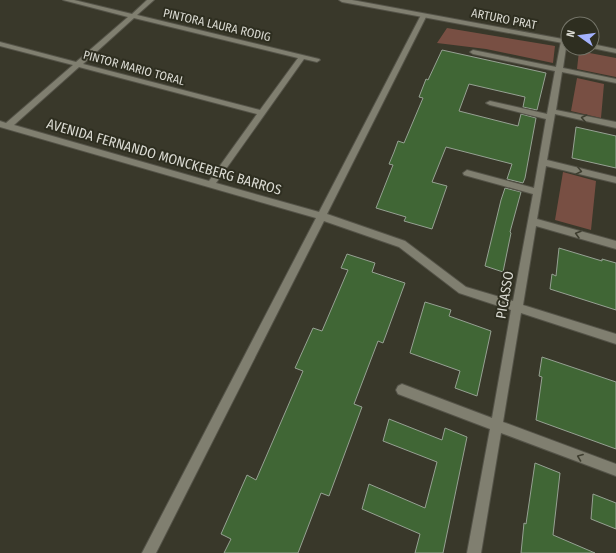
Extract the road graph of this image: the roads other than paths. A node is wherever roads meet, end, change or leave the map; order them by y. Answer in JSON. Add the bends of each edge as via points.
{"nodes":[{"id":1,"x":66,"y":0,"type":"edge"},
{"id":2,"x":151,"y":0,"type":"edge"},
{"id":3,"x":342,"y":0,"type":"edge"},
{"id":4,"x":424,"y":15,"type":"junction"},
{"id":5,"x":132,"y":16,"type":"junction"},
{"id":6,"x":560,"y":40,"type":"edge"},
{"id":7,"x":0,"y":44,"type":"edge"},
{"id":8,"x":600,"y":48,"type":"edge"},
{"id":9,"x":616,"y":51,"type":"edge"},
{"id":10,"x":473,"y":52,"type":"dead end"},
{"id":11,"x":562,"y":56,"type":"edge"},
{"id":12,"x":302,"y":57,"type":"junction"},
{"id":13,"x":317,"y":60,"type":"dead end"},
{"id":14,"x":78,"y":65,"type":"junction"},
{"id":15,"x":559,"y":69,"type":"junction"},
{"id":16,"x":616,"y":81,"type":"edge"},
{"id":17,"x":490,"y":103,"type":"dead end"},
{"id":18,"x":262,"y":113,"type":"junction"},
{"id":19,"x":551,"y":114,"type":"junction"},
{"id":20,"x":4,"y":125,"type":"edge"},
{"id":21,"x":616,"y":125,"type":"edge"},
{"id":22,"x":543,"y":162,"type":"junction"},
{"id":23,"x":467,"y":173,"type":"dead end"},
{"id":24,"x":616,"y":180,"type":"edge"},
{"id":25,"x":211,"y":184,"type":"junction"},
{"id":26,"x":538,"y":192,"type":"junction"},
{"id":27,"x":322,"y":216,"type":"junction"},
{"id":28,"x":532,"y":221,"type":"junction"},
{"id":29,"x":616,"y":245,"type":"edge"},
{"id":30,"x":517,"y":308,"type":"junction"},
{"id":31,"x":616,"y":339,"type":"edge"},
{"id":32,"x":402,"y":390,"type":"dead end"},
{"id":33,"x":496,"y":425,"type":"junction"},
{"id":34,"x":616,"y":470,"type":"edge"},
{"id":35,"x":149,"y":553,"type":"edge"},
{"id":36,"x":474,"y":553,"type":"edge"}],
"edges":[{"from":1,"to":5,"type":"street","name":"PINTORA LAURA RODIG"},
{"from":2,"to":5,"type":"street"},
{"from":3,"to":4,"type":"street","name":"ARTURO PRAT"},
{"from":4,"to":6,"type":"street","name":"ARTURO PRAT"},
{"from":4,"to":27,"type":"street"},
{"from":5,"to":12,"type":"street","name":"PINTORA LAURA RODIG"},
{"from":5,"to":14,"type":"street"},
{"from":7,"to":14,"type":"street","name":"PINTOR MARIO TORAL"},
{"from":8,"to":9,"type":"street"},
{"from":10,"to":15,"type":"street"},
{"from":11,"to":15,"type":"street","name":"PICASSO"},
{"from":12,"to":13,"type":"street","name":"PINTORA LAURA RODIG"},
{"from":12,"to":18,"type":"street"},
{"from":14,"to":18,"type":"street","name":"PINTOR MARIO TORAL"},
{"from":14,"to":20,"type":"street"},
{"from":15,"to":16,"type":"street"},
{"from":15,"to":19,"type":"street","name":"PICASSO"},
{"from":17,"to":19,"type":"street"},
{"from":18,"to":25,"type":"street"},
{"from":21,"to":19,"type":"street","one_way":true},
{"from":19,"to":22,"type":"street","name":"PICASSO"},
{"from":20,"to":25,"type":"street","name":"AVENIDA FERNANDO MONCKEBERG BARROS"},
{"from":22,"to":24,"type":"street","one_way":true},
{"from":22,"to":26,"type":"street","name":"PICASSO"},
{"from":23,"to":26,"type":"street"},
{"from":25,"to":27,"type":"street","name":"AVENIDA FERNANDO MONCKEBERG BARROS"},
{"from":26,"to":28,"type":"street","name":"PICASSO"},
{"from":27,"to":30,"type":"street","name":"AVENIDA FERNANDO MONCKEBERG BARROS","via":[[402,244],[462,290]]},
{"from":27,"to":35,"type":"street"},
{"from":29,"to":28,"type":"street","one_way":true},
{"from":28,"to":30,"type":"street","name":"PICASSO"},
{"from":30,"to":31,"type":"street","name":"AVENIDA FERNANDO MONCKEBERG BARROS"},
{"from":30,"to":33,"type":"street","name":"PICASSO"},
{"from":32,"to":33,"type":"street"},
{"from":34,"to":33,"type":"street","one_way":true},
{"from":33,"to":36,"type":"street","name":"PICASSO"}]}
